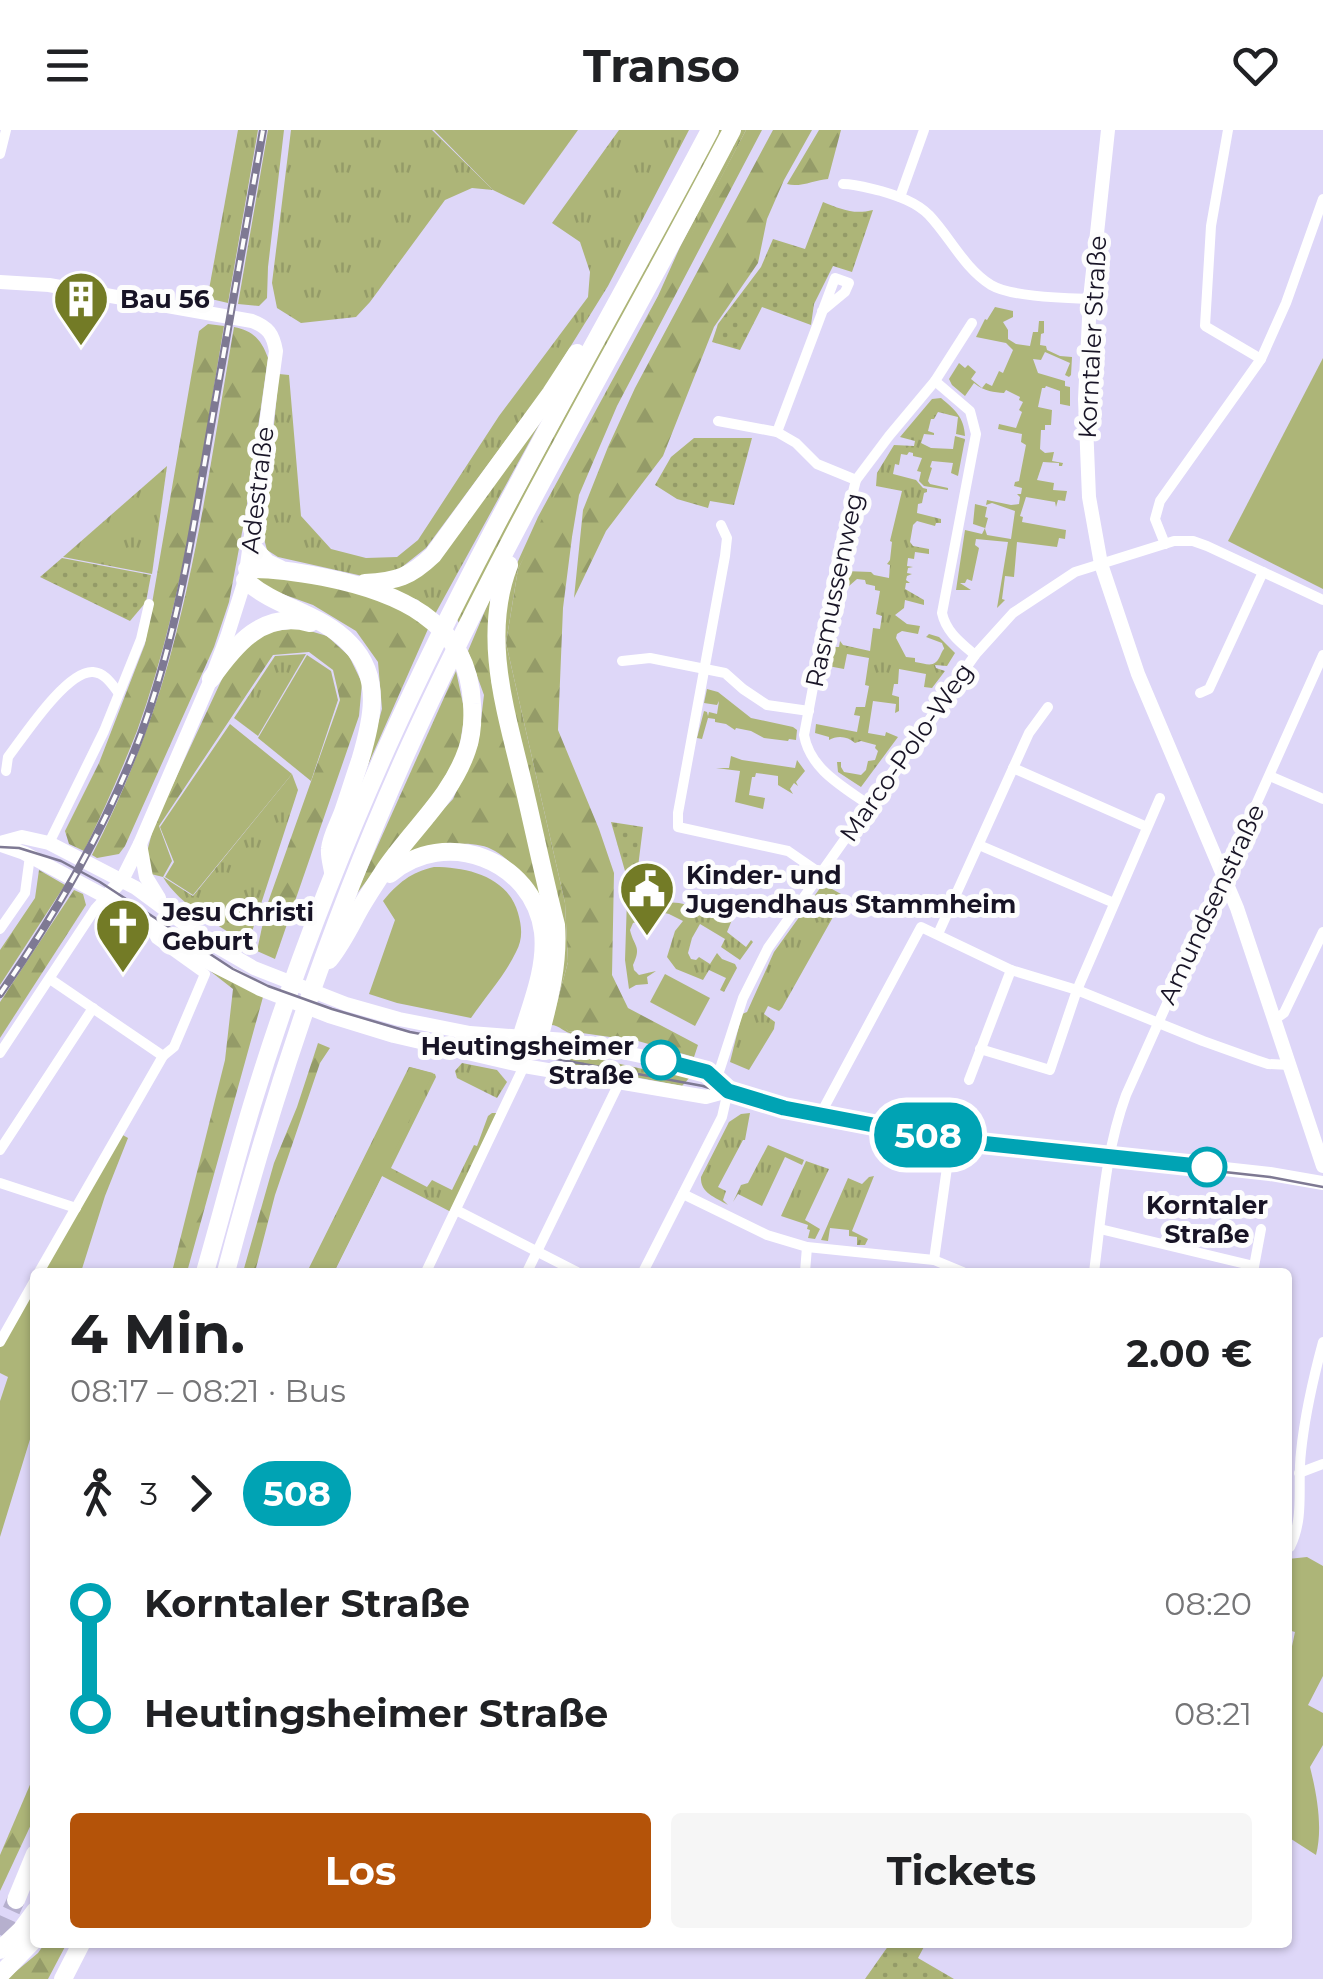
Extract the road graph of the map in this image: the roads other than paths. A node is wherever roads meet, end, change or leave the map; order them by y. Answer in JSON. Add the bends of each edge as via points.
{"nodes":[{"id":1,"x":6,"y":130,"type":"edge"},
{"id":2,"x":710,"y":130,"type":"edge"},
{"id":3,"x":732,"y":130,"type":"edge"},
{"id":4,"x":924,"y":130,"type":"edge"},
{"id":5,"x":1108,"y":130,"type":"edge"},
{"id":6,"x":1228,"y":130,"type":"edge"},
{"id":7,"x":0,"y":154,"type":"edge"},
{"id":8,"x":843,"y":184,"type":"dead end"},
{"id":9,"x":900,"y":198,"type":"junction"},
{"id":10,"x":1323,"y":199,"type":"edge"},
{"id":11,"x":0,"y":282,"type":"edge"},
{"id":12,"x":620,"y":298,"type":"junction"},
{"id":13,"x":1090,"y":299,"type":"junction"},
{"id":14,"x":822,"y":312,"type":"dead end"},
{"id":15,"x":972,"y":323,"type":"dead end"},
{"id":16,"x":1261,"y":359,"type":"junction"},
{"id":17,"x":935,"y":381,"type":"junction"},
{"id":18,"x":718,"y":421,"type":"dead end"},
{"id":19,"x":777,"y":432,"type":"junction"},
{"id":20,"x":856,"y":480,"type":"junction"},
{"id":21,"x":524,"y":515,"type":"junction"},
{"id":22,"x":721,"y":525,"type":"dead end"},
{"id":23,"x":1165,"y":544,"type":"junction"},
{"id":24,"x":251,"y":545,"type":"junction"},
{"id":25,"x":1100,"y":564,"type":"junction"},
{"id":26,"x":280,"y":569,"type":"junction"},
{"id":27,"x":1264,"y":572,"type":"junction"},
{"id":28,"x":246,"y":575,"type":"junction"},
{"id":29,"x":357,"y":584,"type":"junction"},
{"id":30,"x":1323,"y":600,"type":"edge"},
{"id":31,"x":150,"y":604,"type":"dead end"},
{"id":32,"x":332,"y":630,"type":"junction"},
{"id":33,"x":976,"y":654,"type":"junction"},
{"id":34,"x":1323,"y":655,"type":"edge"},
{"id":35,"x":622,"y":662,"type":"dead end"},
{"id":36,"x":705,"y":668,"type":"junction"},
{"id":37,"x":211,"y":679,"type":"junction"},
{"id":38,"x":118,"y":692,"type":"junction"},
{"id":39,"x":1200,"y":693,"type":"dead end"},
{"id":40,"x":1048,"y":707,"type":"dead end"},
{"id":41,"x":809,"y":711,"type":"junction"},
{"id":42,"x":1013,"y":768,"type":"junction"},
{"id":43,"x":6,"y":771,"type":"dead end"},
{"id":44,"x":1270,"y":776,"type":"junction"},
{"id":45,"x":1160,"y":798,"type":"dead end"},
{"id":46,"x":1323,"y":799,"type":"edge"},
{"id":47,"x":869,"y":805,"type":"junction"},
{"id":48,"x":1147,"y":827,"type":"junction"},
{"id":49,"x":49,"y":843,"type":"junction"},
{"id":50,"x":0,"y":844,"type":"edge"},
{"id":51,"x":140,"y":844,"type":"junction"},
{"id":52,"x":979,"y":845,"type":"junction"},
{"id":53,"x":30,"y":856,"type":"junction"},
{"id":54,"x":820,"y":873,"type":"junction"},
{"id":55,"x":334,"y":876,"type":"junction"},
{"id":56,"x":1223,"y":876,"type":"junction"},
{"id":57,"x":122,"y":880,"type":"junction"},
{"id":58,"x":374,"y":888,"type":"junction"},
{"id":59,"x":106,"y":897,"type":"junction"},
{"id":60,"x":1114,"y":902,"type":"junction"},
{"id":61,"x":172,"y":914,"type":"junction"},
{"id":62,"x":148,"y":922,"type":"junction"},
{"id":63,"x":0,"y":929,"type":"edge"},
{"id":64,"x":1323,"y":932,"type":"edge"},
{"id":65,"x":938,"y":934,"type":"junction"},
{"id":66,"x":1319,"y":955,"type":"edge"},
{"id":67,"x":1012,"y":970,"type":"junction"},
{"id":68,"x":319,"y":972,"type":"junction"},
{"id":69,"x":50,"y":979,"type":"junction"},
{"id":70,"x":1077,"y":990,"type":"junction"},
{"id":71,"x":93,"y":1008,"type":"junction"},
{"id":72,"x":1274,"y":1020,"type":"junction"},
{"id":73,"x":1156,"y":1023,"type":"junction"},
{"id":74,"x":530,"y":1038,"type":"junction"},
{"id":75,"x":980,"y":1049,"type":"junction"},
{"id":76,"x":0,"y":1053,"type":"edge"},
{"id":77,"x":163,"y":1056,"type":"junction"},
{"id":78,"x":1290,"y":1065,"type":"junction"},
{"id":79,"x":524,"y":1066,"type":"junction"},
{"id":80,"x":716,"y":1079,"type":"junction"},
{"id":81,"x":969,"y":1080,"type":"dead end"},
{"id":82,"x":619,"y":1083,"type":"junction"},
{"id":83,"x":720,"y":1093,"type":"junction"},
{"id":84,"x":820,"y":1115,"type":"junction"},
{"id":85,"x":952,"y":1140,"type":"junction"},
{"id":86,"x":0,"y":1150,"type":"edge"},
{"id":87,"x":1108,"y":1157,"type":"junction"},
{"id":88,"x":1322,"y":1165,"type":"edge"},
{"id":89,"x":1317,"y":1182,"type":"edge"},
{"id":90,"x":0,"y":1183,"type":"edge"},
{"id":91,"x":683,"y":1194,"type":"junction"},
{"id":92,"x":76,"y":1208,"type":"junction"},
{"id":93,"x":456,"y":1210,"type":"junction"},
{"id":94,"x":1100,"y":1229,"type":"junction"},
{"id":95,"x":1261,"y":1229,"type":"dead end"},
{"id":96,"x":808,"y":1247,"type":"junction"},
{"id":97,"x":537,"y":1252,"type":"junction"},
{"id":98,"x":934,"y":1260,"type":"junction"},
{"id":99,"x":41,"y":1268,"type":"edge"},
{"id":100,"x":206,"y":1268,"type":"edge"},
{"id":101,"x":227,"y":1268,"type":"edge"},
{"id":102,"x":428,"y":1268,"type":"edge"},
{"id":103,"x":529,"y":1268,"type":"edge"},
{"id":104,"x":569,"y":1268,"type":"edge"},
{"id":105,"x":645,"y":1268,"type":"edge"},
{"id":106,"x":805,"y":1268,"type":"edge"},
{"id":107,"x":953,"y":1268,"type":"edge"},
{"id":108,"x":1095,"y":1268,"type":"edge"},
{"id":109,"x":1246,"y":1268,"type":"edge"},
{"id":110,"x":1253,"y":1268,"type":"edge"},
{"id":111,"x":30,"y":1289,"type":"edge"},
{"id":112,"x":0,"y":1342,"type":"edge"},
{"id":113,"x":1323,"y":1342,"type":"edge"},
{"id":114,"x":1323,"y":1464,"type":"edge"},
{"id":115,"x":1299,"y":1473,"type":"junction"},
{"id":116,"x":1292,"y":1542,"type":"edge"},
{"id":117,"x":30,"y":1866,"type":"edge"},
{"id":118,"x":16,"y":1900,"type":"tunnel mouth"},
{"id":119,"x":30,"y":1918,"type":"edge"},
{"id":120,"x":30,"y":1944,"type":"edge"},
{"id":121,"x":79,"y":1948,"type":"edge"},
{"id":122,"x":0,"y":1950,"type":"edge"},
{"id":123,"x":0,"y":1976,"type":"edge"},
{"id":124,"x":63,"y":1979,"type":"edge"}],
"edges":[{"from":1,"to":7,"type":"street"},
{"from":2,"to":12,"type":"highway"},
{"from":3,"to":21,"type":"highway"},
{"from":4,"to":9,"type":"street"},
{"from":5,"to":13,"type":"main road","name":"Korntaler Straße"},
{"from":6,"to":16,"type":"street","via":[[1211,226],[1205,326]]},
{"from":8,"to":9,"type":"street"},
{"from":9,"to":13,"type":"street","via":[[930,216],[956,252],[999,289]]},
{"from":10,"to":16,"type":"street"},
{"from":11,"to":24,"type":"main road","name":"Adestraße","via":[[209,313],[270,331],[276,351]]},
{"from":12,"to":29,"type":"highway","via":[[599,317],[433,555],[400,579]]},
{"from":12,"to":55,"type":"highway","via":[[452,610]]},
{"from":13,"to":25,"type":"main road","name":"Korntaler Straße","via":[[1084,399]]},
{"from":14,"to":19,"type":"street"},
{"from":15,"to":17,"type":"street","name":"Rasmussenweg"},
{"from":16,"to":23,"type":"street","via":[[1160,501],[1155,519]]},
{"from":17,"to":20,"type":"street","name":"Rasmussenweg"},
{"from":17,"to":33,"type":"street","via":[[970,411],[976,434],[942,613],[949,631]]},
{"from":18,"to":19,"type":"street"},
{"from":19,"to":20,"type":"street","via":[[816,464]]},
{"from":20,"to":41,"type":"street","name":"Rasmussenweg"},
{"from":21,"to":68,"type":"highway","via":[[409,748]]},
{"from":21,"to":74,"type":"highway","via":[[502,584],[496,639],[503,706],[556,925],[556,966]]},
{"from":22,"to":36,"type":"street","via":[[726,548]]},
{"from":23,"to":25,"type":"street","name":"Marco-Polo-Weg"},
{"from":23,"to":27,"type":"street","via":[[1192,541]]},
{"from":24,"to":26,"type":"highway"},
{"from":24,"to":28,"type":"main road","name":"Adestraße"},
{"from":25,"to":33,"type":"street","name":"Marco-Polo-Weg","via":[[1013,613]]},
{"from":25,"to":56,"type":"main road","name":"Korntaler Straße"},
{"from":26,"to":28,"type":"highway"},
{"from":26,"to":29,"type":"highway"},
{"from":27,"to":30,"type":"street"},
{"from":27,"to":39,"type":"street","via":[[1209,689]]},
{"from":28,"to":32,"type":"highway","via":[[264,595]]},
{"from":28,"to":37,"type":"main road","name":"Adestraße"},
{"from":29,"to":58,"type":"highway","via":[[432,620],[450,638],[472,688],[470,744],[460,770]]},
{"from":31,"to":38,"type":"street"},
{"from":32,"to":37,"type":"highway","via":[[302,621],[261,626],[239,642]]},
{"from":32,"to":55,"type":"highway","via":[[362,659],[373,694],[372,719],[330,848]]},
{"from":33,"to":47,"type":"street","name":"Marco-Polo-Weg"},
{"from":34,"to":44,"type":"street","name":"Amundsenstraße"},
{"from":35,"to":36,"type":"street","via":[[650,658]]},
{"from":36,"to":41,"type":"street","via":[[725,673],[768,705]]},
{"from":36,"to":54,"type":"street","via":[[678,827],[788,850]]},
{"from":37,"to":51,"type":"main road","name":"Adestraße"},
{"from":38,"to":43,"type":"street","via":[[105,675],[76,676],[8,757]]},
{"from":38,"to":49,"type":"street"},
{"from":40,"to":42,"type":"street"},
{"from":41,"to":47,"type":"street","name":"Rasmussenweg","via":[[806,750]]},
{"from":42,"to":48,"type":"street"},
{"from":42,"to":52,"type":"street"},
{"from":44,"to":46,"type":"street"},
{"from":44,"to":56,"type":"street","name":"Amundsenstraße"},
{"from":45,"to":48,"type":"street"},
{"from":47,"to":54,"type":"street","name":"Marco-Polo-Weg"},
{"from":48,"to":60,"type":"street"},
{"from":49,"to":50,"type":"main road","via":[[22,838]]},
{"from":49,"to":57,"type":"main road"},
{"from":50,"to":53,"type":"main road"},
{"from":51,"to":57,"type":"main road","name":"Adestraße"},
{"from":51,"to":61,"type":"main road","via":[[148,883]]},
{"from":52,"to":60,"type":"street"},
{"from":52,"to":65,"type":"street"},
{"from":53,"to":59,"type":"main road"},
{"from":53,"to":63,"type":"street","via":[[25,893]]},
{"from":54,"to":80,"type":"street","name":"Marco-Polo-Weg","via":[[768,948]]},
{"from":55,"to":100,"type":"highway","via":[[283,1009]]},
{"from":56,"to":72,"type":"main road","name":"Korntaler Straße"},
{"from":56,"to":73,"type":"street","name":"Amundsenstraße"},
{"from":57,"to":59,"type":"main road","name":"Adestraße"},
{"from":57,"to":61,"type":"main road"},
{"from":58,"to":68,"type":"highway"},
{"from":58,"to":74,"type":"highway","via":[[407,862],[449,850],[487,858],[518,880],[538,913],[544,950]]},
{"from":59,"to":62,"type":"main road"},
{"from":59,"to":69,"type":"street"},
{"from":60,"to":70,"type":"street"},
{"from":61,"to":74,"type":"main road","via":[[254,968],[346,1004],[470,1033]]},
{"from":62,"to":77,"type":"street","via":[[156,940],[205,974],[174,1047]]},
{"from":62,"to":79,"type":"main road","via":[[200,958],[329,1016]]},
{"from":64,"to":66,"type":"street"},
{"from":65,"to":67,"type":"street"},
{"from":65,"to":84,"type":"street","via":[[921,927]]},
{"from":66,"to":72,"type":"street"},
{"from":67,"to":70,"type":"street"},
{"from":67,"to":75,"type":"street"},
{"from":68,"to":101,"type":"highway"},
{"from":69,"to":71,"type":"street"},
{"from":69,"to":76,"type":"street"},
{"from":70,"to":73,"type":"street"},
{"from":70,"to":75,"type":"street","via":[[1050,1070]]},
{"from":71,"to":77,"type":"street"},
{"from":71,"to":86,"type":"street"},
{"from":72,"to":78,"type":"main road","name":"Korntaler Straße"},
{"from":73,"to":78,"type":"street","via":[[1268,1064]]},
{"from":73,"to":87,"type":"street","name":"Amundsenstraße"},
{"from":74,"to":79,"type":"main road"},
{"from":74,"to":80,"type":"main road","via":[[687,1066]]},
{"from":75,"to":81,"type":"street"},
{"from":77,"to":92,"type":"street"},
{"from":78,"to":88,"type":"main road","name":"Korntaler Straße"},
{"from":79,"to":82,"type":"main road"},
{"from":79,"to":93,"type":"street"},
{"from":80,"to":83,"type":"main road"},
{"from":82,"to":83,"type":"main road"},
{"from":82,"to":97,"type":"street"},
{"from":83,"to":84,"type":"main road"},
{"from":83,"to":91,"type":"street","via":[[722,1116]]},
{"from":84,"to":85,"type":"main road"},
{"from":85,"to":87,"type":"main road"},
{"from":85,"to":98,"type":"street"},
{"from":87,"to":89,"type":"main road"},
{"from":87,"to":94,"type":"street","name":"Amundsenstraße"},
{"from":88,"to":89,"type":"main road","name":"Korntaler Straße"},
{"from":90,"to":92,"type":"street"},
{"from":91,"to":96,"type":"street","via":[[766,1235]]},
{"from":91,"to":105,"type":"street"},
{"from":92,"to":99,"type":"street"},
{"from":93,"to":97,"type":"street"},
{"from":93,"to":102,"type":"street"},
{"from":94,"to":108,"type":"street","name":"Amundsenstraße"},
{"from":94,"to":109,"type":"street"},
{"from":95,"to":110,"type":"street"},
{"from":96,"to":98,"type":"street"},
{"from":96,"to":106,"type":"street"},
{"from":97,"to":103,"type":"street"},
{"from":97,"to":104,"type":"street"},
{"from":98,"to":107,"type":"street"},
{"from":111,"to":112,"type":"street"},
{"from":113,"to":115,"type":"street","via":[[1306,1404]]},
{"from":114,"to":115,"type":"street"},
{"from":115,"to":116,"type":"street","via":[[1299,1529]]},
{"from":117,"to":118,"type":"highway"},
{"from":119,"to":122,"type":"highway"},
{"from":120,"to":123,"type":"highway"},
{"from":121,"to":124,"type":"highway"}]}
